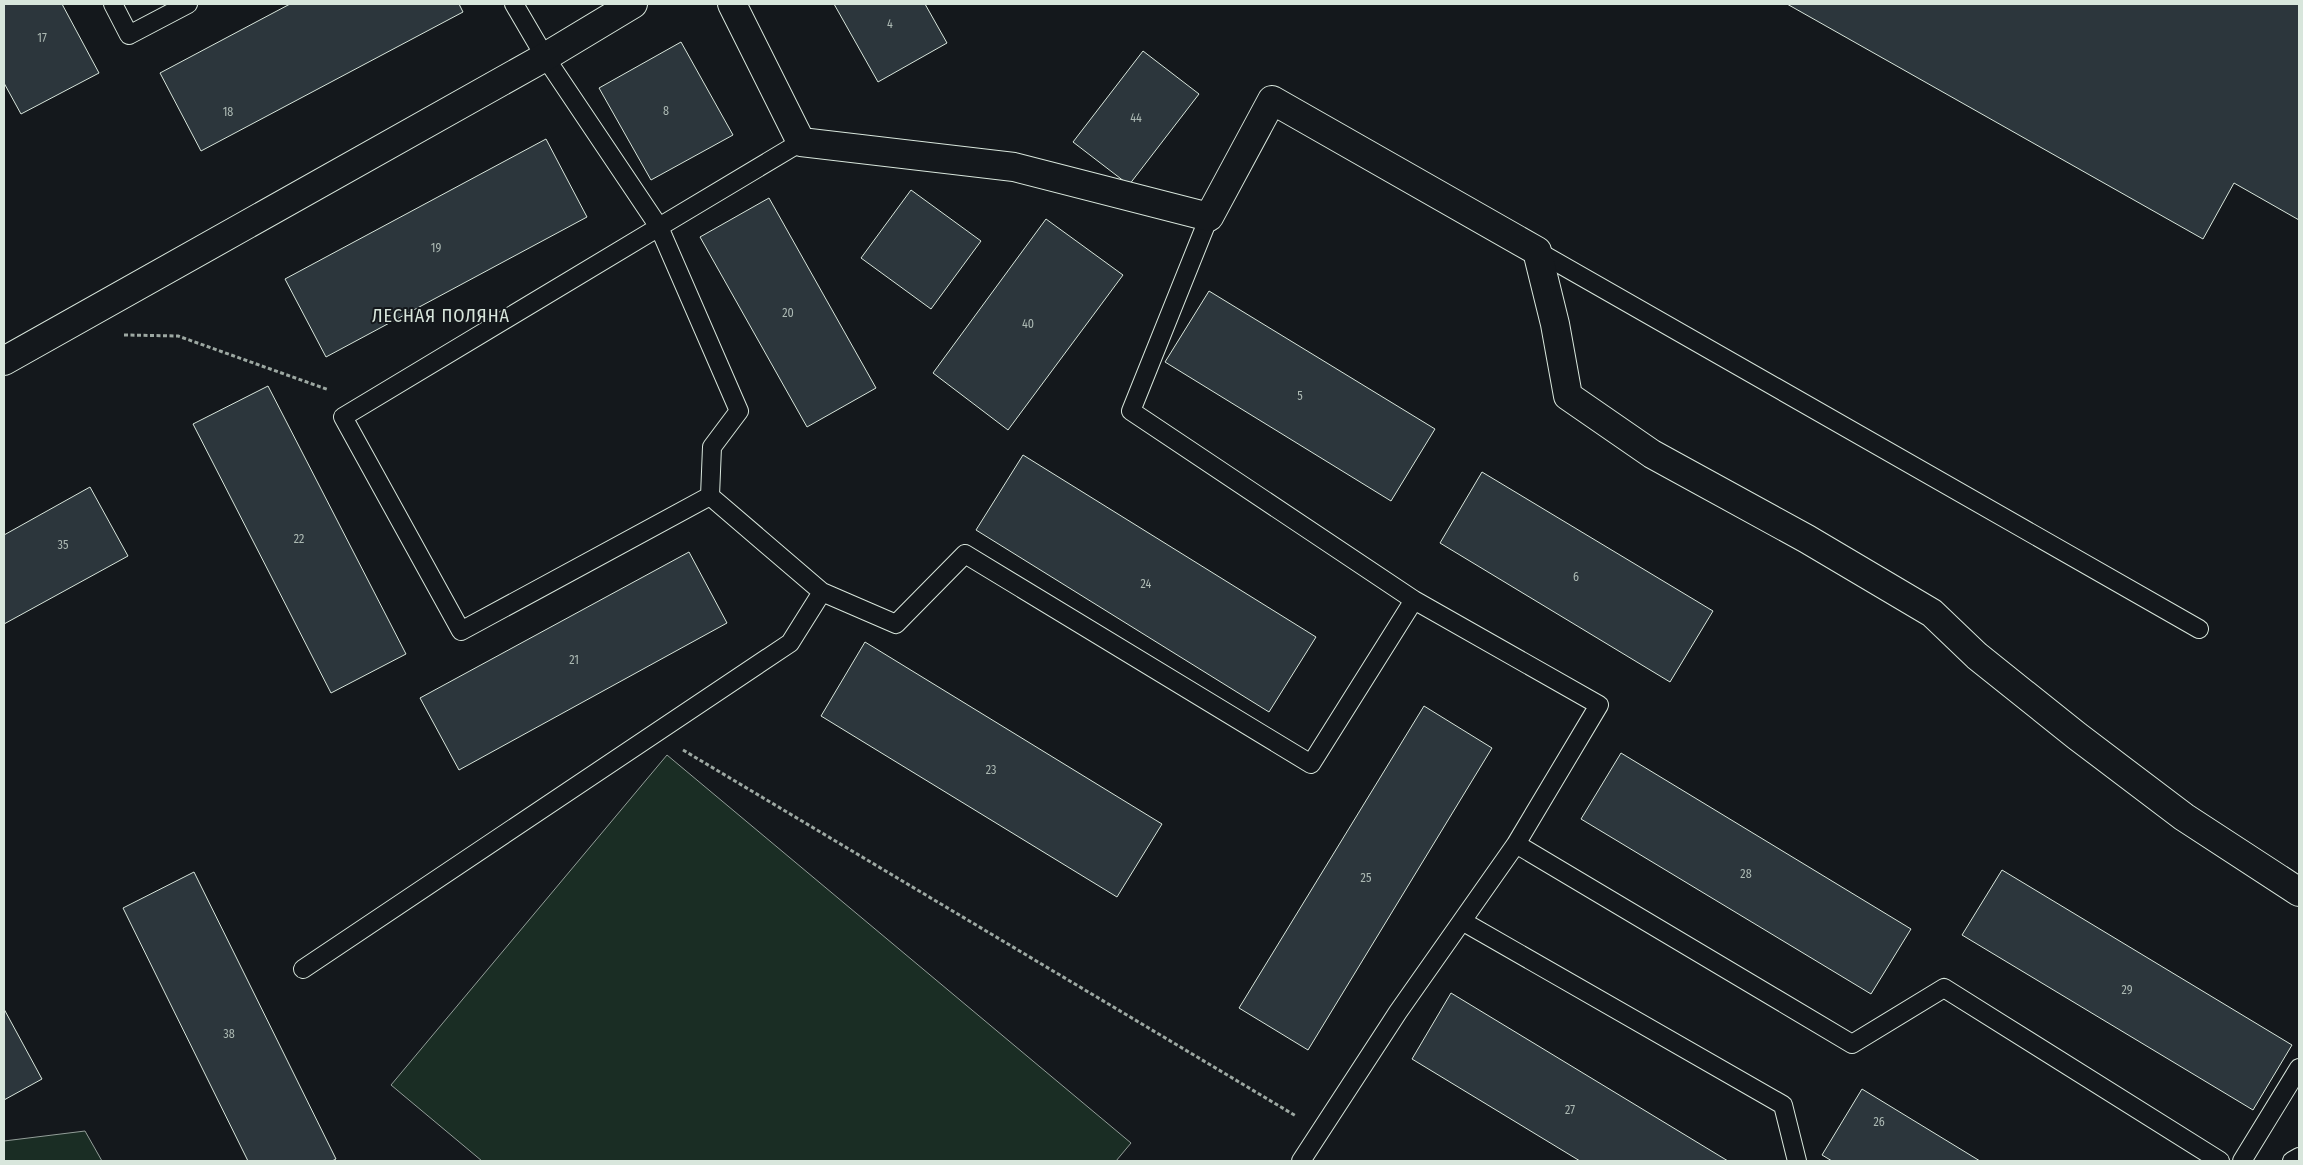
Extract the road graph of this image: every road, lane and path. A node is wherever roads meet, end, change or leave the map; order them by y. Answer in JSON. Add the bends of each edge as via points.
{"nodes":[{"id":1,"x":113,"y":4,"type":"edge"},
{"id":2,"x":188,"y":4,"type":"edge"},
{"id":3,"x":514,"y":4,"type":"edge"},
{"id":4,"x":633,"y":4,"type":"edge"},
{"id":5,"x":732,"y":4,"type":"edge"},
{"id":6,"x":545,"y":57,"type":"junction"},
{"id":7,"x":801,"y":142,"type":"junction"},
{"id":8,"x":1209,"y":217,"type":"junction"},
{"id":9,"x":659,"y":227,"type":"junction"},
{"id":10,"x":1538,"y":251,"type":"junction"},
{"id":11,"x":121,"y":335,"type":"dead end"},
{"id":12,"x":4,"y":361,"type":"edge"},
{"id":13,"x":366,"y":403,"type":"junction"},
{"id":14,"x":710,"y":496,"type":"junction"},
{"id":15,"x":822,"y":592,"type":"junction"},
{"id":16,"x":1414,"y":600,"type":"junction"},
{"id":17,"x":2199,"y":630,"type":"dead end"},
{"id":18,"x":655,"y":733,"type":"junction"},
{"id":19,"x":1516,"y":844,"type":"junction"},
{"id":20,"x":2299,"y":892,"type":"edge"},
{"id":21,"x":1462,"y":921,"type":"junction"},
{"id":22,"x":303,"y":969,"type":"dead end"},
{"id":23,"x":2299,"y":1068,"type":"edge"},
{"id":24,"x":1321,"y":1131,"type":"junction"},
{"id":25,"x":2299,"y":1158,"type":"edge"},
{"id":26,"x":1301,"y":1161,"type":"edge"},
{"id":27,"x":1797,"y":1161,"type":"edge"},
{"id":28,"x":2220,"y":1161,"type":"edge"},
{"id":29,"x":2242,"y":1161,"type":"edge"},
{"id":30,"x":2292,"y":1161,"type":"edge"}],
"edges":[{"from":1,"to":2,"type":"lane","via":[[129,35]]},
{"from":3,"to":6,"type":"lane"},
{"from":4,"to":6,"type":"street"},
{"from":5,"to":7,"type":"street"},
{"from":6,"to":9,"type":"lane"},
{"from":6,"to":12,"type":"street"},
{"from":7,"to":8,"type":"street","via":[[1014,167]]},
{"from":7,"to":9,"type":"lane"},
{"from":8,"to":10,"type":"street","via":[[1272,100]]},
{"from":8,"to":16,"type":"lane","via":[[1130,411]]},
{"from":9,"to":13,"type":"lane"},
{"from":9,"to":14,"type":"lane","via":[[740,411],[712,447]]},
{"from":10,"to":17,"type":"lane"},
{"from":10,"to":20,"type":"street","via":[[1568,396],[1652,454],[1807,539],[1932,613],[1978,656],[2085,742],[2184,817]]},
{"from":11,"to":13,"type":"path","via":[[178,336]]},
{"from":13,"to":14,"type":"lane","via":[[343,417],[461,631]]},
{"from":14,"to":15,"type":"lane"},
{"from":15,"to":16,"type":"lane","via":[[896,624],[965,554],[1311,764]]},
{"from":15,"to":18,"type":"lane","via":[[790,643]]},
{"from":16,"to":19,"type":"lane","via":[[1599,706]]},
{"from":18,"to":22,"type":"lane"},
{"from":18,"to":24,"type":"path"},
{"from":19,"to":21,"type":"lane"},
{"from":19,"to":28,"type":"lane","via":[[1852,1044],[1944,988]]},
{"from":21,"to":24,"type":"lane"},
{"from":21,"to":27,"type":"lane","via":[[1783,1105]]},
{"from":23,"to":29,"type":"lane"},
{"from":24,"to":26,"type":"lane"},
{"from":25,"to":30,"type":"lane"}]}
